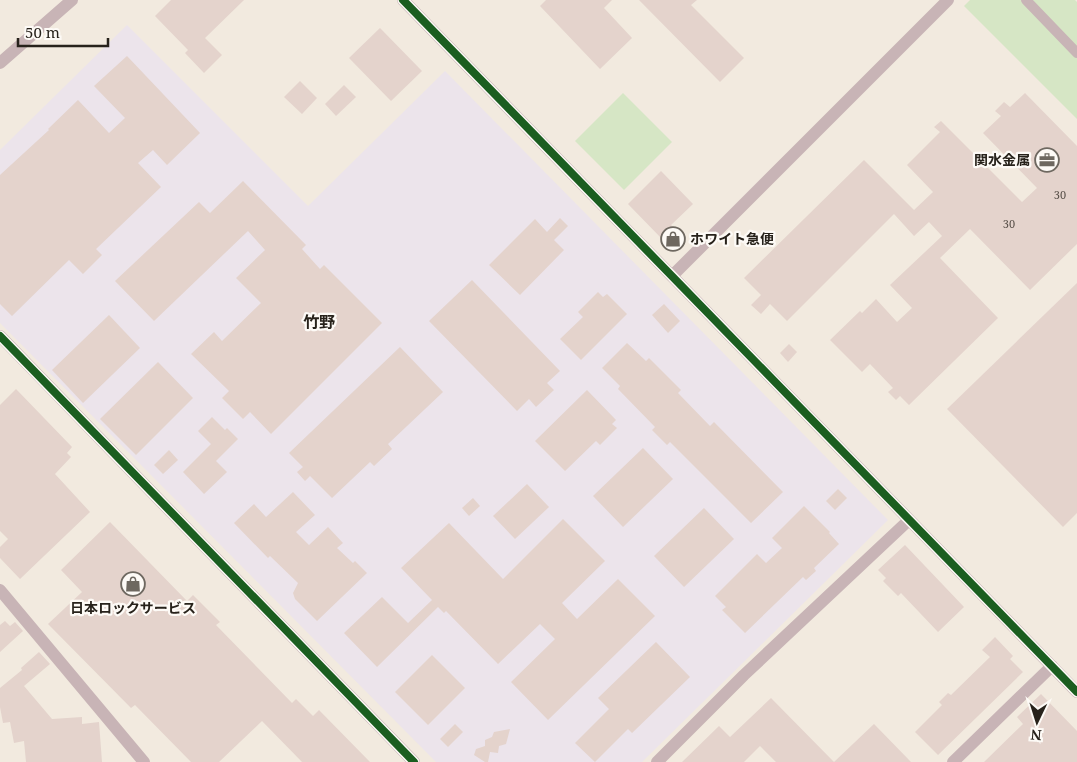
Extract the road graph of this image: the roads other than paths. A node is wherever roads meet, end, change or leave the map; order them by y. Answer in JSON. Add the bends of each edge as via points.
{"nodes":[{"id":1,"x":72,"y":0,"type":"edge"},
{"id":2,"x":403,"y":0,"type":"edge"},
{"id":3,"x":948,"y":0,"type":"edge"},
{"id":4,"x":1026,"y":0,"type":"edge"},
{"id":5,"x":1077,"y":52,"type":"edge"},
{"id":6,"x":0,"y":62,"type":"edge"},
{"id":7,"x":672,"y":276,"type":"junction"},
{"id":8,"x":0,"y":336,"type":"edge"},
{"id":9,"x":909,"y":520,"type":"junction"},
{"id":10,"x":0,"y":590,"type":"edge"},
{"id":11,"x":1052,"y":666,"type":"junction"},
{"id":12,"x":1077,"y":692,"type":"edge"},
{"id":13,"x":144,"y":762,"type":"edge"},
{"id":14,"x":414,"y":762,"type":"edge"},
{"id":15,"x":657,"y":762,"type":"edge"},
{"id":16,"x":953,"y":762,"type":"edge"}],
"edges":[{"from":1,"to":6,"type":"street"},
{"from":2,"to":7,"type":"street"},
{"from":3,"to":7,"type":"street"},
{"from":4,"to":5,"type":"street"},
{"from":7,"to":9,"type":"street"},
{"from":8,"to":14,"type":"street"},
{"from":9,"to":11,"type":"street"},
{"from":9,"to":15,"type":"street"},
{"from":10,"to":13,"type":"street"},
{"from":11,"to":12,"type":"street"},
{"from":11,"to":16,"type":"street"}]}
